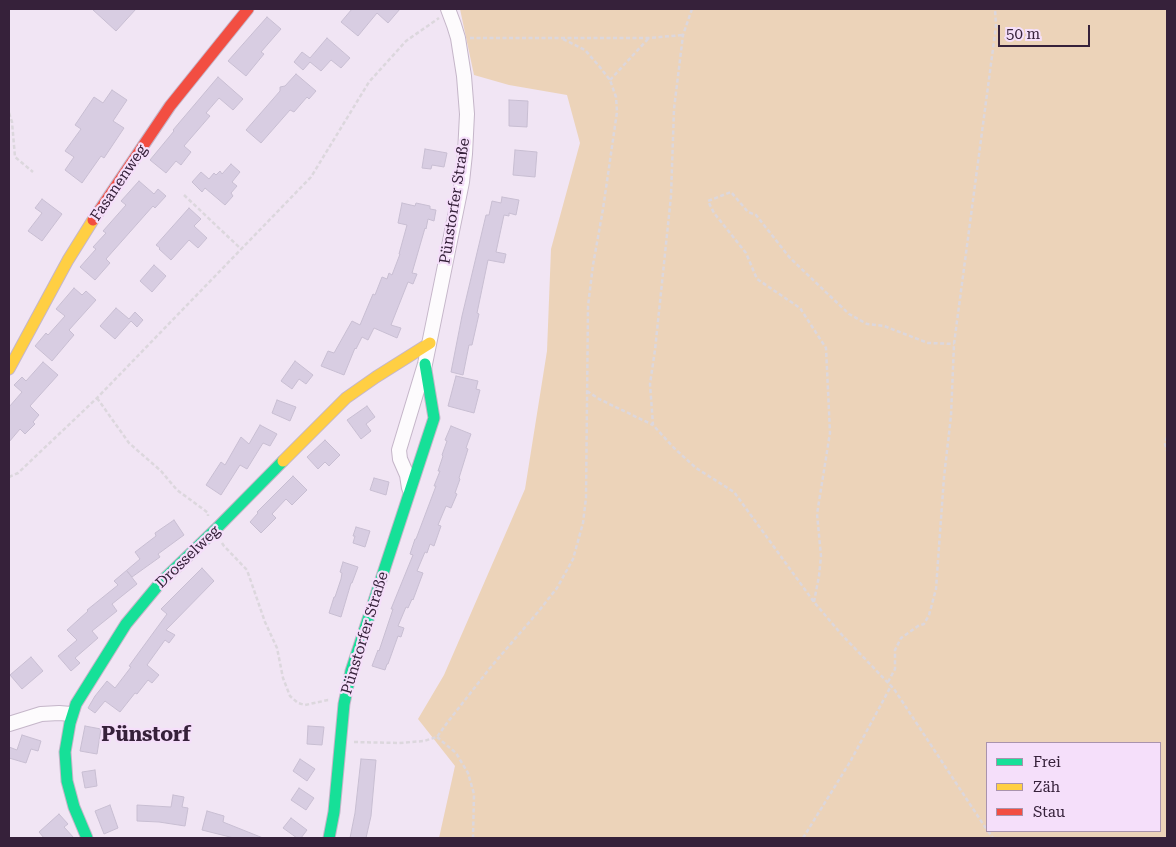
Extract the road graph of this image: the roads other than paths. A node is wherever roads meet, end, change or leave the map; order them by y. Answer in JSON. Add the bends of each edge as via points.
{"nodes":[{"id":1,"x":248,"y":9,"type":"edge"},
{"id":2,"x":448,"y":10,"type":"edge"},
{"id":3,"x":430,"y":343,"type":"junction"},
{"id":4,"x":425,"y":364,"type":"junction"},
{"id":5,"x":9,"y":369,"type":"edge"},
{"id":6,"x":409,"y":491,"type":"junction"},
{"id":7,"x":72,"y":714,"type":"junction"},
{"id":8,"x":9,"y":724,"type":"edge"},
{"id":9,"x":87,"y":838,"type":"edge"},
{"id":10,"x":329,"y":838,"type":"edge"}],
"edges":[{"from":1,"to":5,"type":"street","name":"Fasanenweg","via":[[170,106],[106,200],[68,260]]},
{"from":2,"to":3,"type":"street","name":"Pünstorfer Straße","via":[[458,38],[466,91],[465,154]]},
{"from":3,"to":4,"type":"street","name":"Pünstorfer Straße"},
{"from":3,"to":7,"type":"street","name":"Drosselweg","via":[[346,398],[160,583],[131,617]]},
{"from":4,"to":6,"type":"street","name":"Pünstorfer Straße","via":[[434,418]]},
{"from":4,"to":6,"type":"street","name":"Pünstorfer Straße","via":[[399,450]]},
{"from":6,"to":10,"type":"street","name":"Pünstorfer Straße","via":[[351,671],[344,704]]},
{"from":7,"to":8,"type":"street","via":[[41,714]]},
{"from":7,"to":9,"type":"street","name":"Drosselweg","via":[[65,752],[67,780]]}]}
